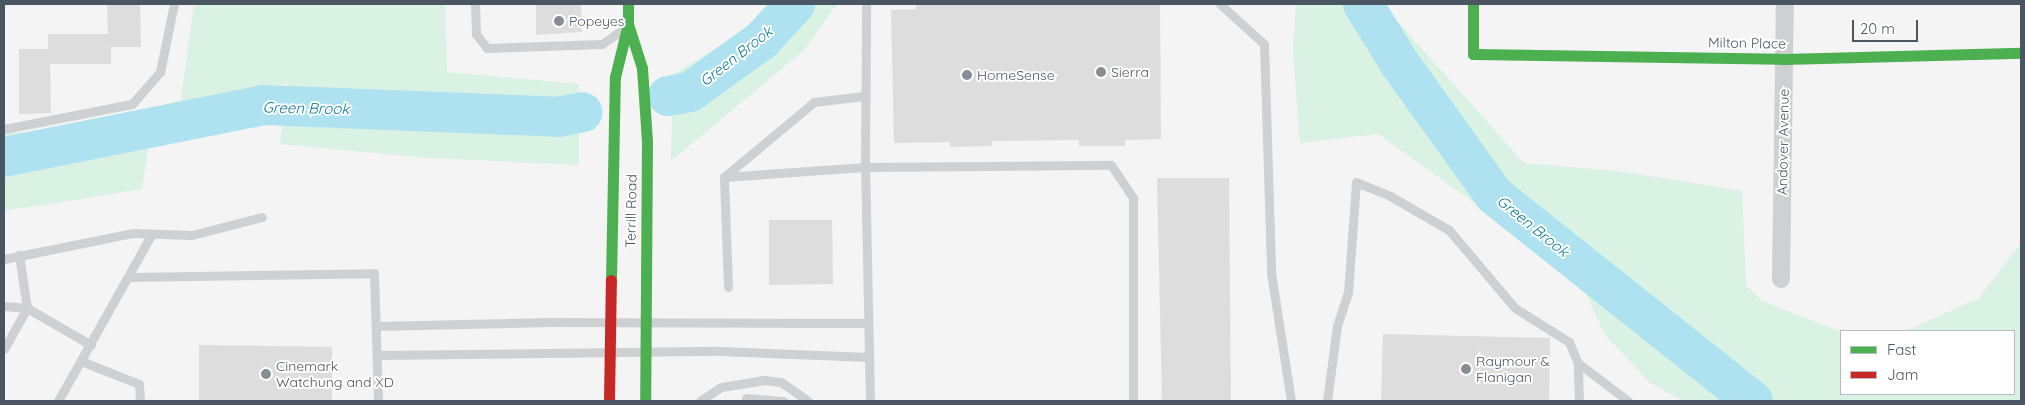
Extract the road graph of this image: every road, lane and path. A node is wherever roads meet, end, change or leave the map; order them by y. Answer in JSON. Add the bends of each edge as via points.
{"nodes":[{"id":1,"x":174,"y":4,"type":"edge"},
{"id":2,"x":475,"y":4,"type":"edge"},
{"id":3,"x":628,"y":4,"type":"edge"},
{"id":4,"x":866,"y":4,"type":"edge"},
{"id":5,"x":1220,"y":4,"type":"edge"},
{"id":6,"x":1473,"y":4,"type":"edge"},
{"id":7,"x":1785,"y":4,"type":"edge"},
{"id":8,"x":628,"y":24,"type":"junction"},
{"id":9,"x":2021,"y":53,"type":"edge"},
{"id":10,"x":1784,"y":59,"type":"junction"},
{"id":11,"x":864,"y":96,"type":"junction"},
{"id":12,"x":4,"y":129,"type":"edge"},
{"id":13,"x":865,"y":167,"type":"junction"},
{"id":14,"x":724,"y":177,"type":"junction"},
{"id":15,"x":262,"y":217,"type":"dead end"},
{"id":16,"x":151,"y":235,"type":"junction"},
{"id":17,"x":19,"y":255,"type":"junction"},
{"id":18,"x":4,"y":258,"type":"edge"},
{"id":19,"x":130,"y":277,"type":"junction"},
{"id":20,"x":1781,"y":279,"type":"dead end"},
{"id":21,"x":728,"y":287,"type":"dead end"},
{"id":22,"x":4,"y":306,"type":"edge"},
{"id":23,"x":27,"y":308,"type":"junction"},
{"id":24,"x":610,"y":321,"type":"junction"},
{"id":25,"x":646,"y":323,"type":"junction"},
{"id":26,"x":867,"y":323,"type":"junction"},
{"id":27,"x":376,"y":326,"type":"junction"},
{"id":28,"x":91,"y":345,"type":"junction"},
{"id":29,"x":4,"y":348,"type":"edge"},
{"id":30,"x":608,"y":352,"type":"junction"},
{"id":31,"x":646,"y":352,"type":"junction"},
{"id":32,"x":377,"y":355,"type":"junction"},
{"id":33,"x":869,"y":356,"type":"junction"},
{"id":34,"x":81,"y":361,"type":"junction"},
{"id":35,"x":1578,"y":363,"type":"junction"},
{"id":36,"x":746,"y":398,"type":"dead end"},
{"id":37,"x":58,"y":401,"type":"edge"},
{"id":38,"x":140,"y":401,"type":"edge"},
{"id":39,"x":378,"y":401,"type":"edge"},
{"id":40,"x":609,"y":401,"type":"edge"},
{"id":41,"x":645,"y":401,"type":"edge"},
{"id":42,"x":700,"y":401,"type":"edge"},
{"id":43,"x":784,"y":401,"type":"edge"},
{"id":44,"x":808,"y":401,"type":"edge"},
{"id":45,"x":870,"y":401,"type":"edge"},
{"id":46,"x":1133,"y":401,"type":"edge"},
{"id":47,"x":1291,"y":401,"type":"edge"},
{"id":48,"x":1327,"y":401,"type":"edge"},
{"id":49,"x":1579,"y":401,"type":"edge"},
{"id":50,"x":1628,"y":401,"type":"edge"}],
"edges":[{"from":1,"to":12,"type":"lane","via":[[160,72],[132,104]]},
{"from":2,"to":8,"type":"lane","via":[[476,34],[487,48],[602,44]]},
{"from":3,"to":8,"type":"street","name":"Terrill Road"},
{"from":4,"to":11,"type":"lane"},
{"from":5,"to":47,"type":"lane","via":[[1264,44],[1271,273]]},
{"from":6,"to":10,"type":"street","name":"Milton Place","via":[[1473,54]]},
{"from":7,"to":10,"type":"street","name":"Andover Avenue"},
{"from":8,"to":24,"type":"street","name":"Terrill Road","via":[[614,77],[616,150]]},
{"from":8,"to":25,"type":"street","name":"Terrill Road","via":[[642,68],[647,141]]},
{"from":9,"to":10,"type":"street","name":"Milton Place"},
{"from":10,"to":20,"type":"street","name":"Andover Avenue"},
{"from":11,"to":13,"type":"lane"},
{"from":11,"to":14,"type":"lane","via":[[814,102]]},
{"from":13,"to":14,"type":"lane"},
{"from":13,"to":26,"type":"lane"},
{"from":13,"to":46,"type":"lane","via":[[1112,165],[1133,198]]},
{"from":14,"to":21,"type":"lane"},
{"from":15,"to":16,"type":"lane","via":[[192,235]]},
{"from":16,"to":17,"type":"lane","via":[[133,233]]},
{"from":16,"to":19,"type":"lane"},
{"from":17,"to":18,"type":"lane"},
{"from":17,"to":23,"type":"lane"},
{"from":19,"to":27,"type":"lane","via":[[374,273]]},
{"from":19,"to":28,"type":"lane"},
{"from":22,"to":23,"type":"lane"},
{"from":23,"to":28,"type":"lane"},
{"from":23,"to":29,"type":"lane"},
{"from":24,"to":25,"type":"lane"},
{"from":24,"to":27,"type":"lane"},
{"from":24,"to":30,"type":"street","name":"Terrill Road"},
{"from":25,"to":26,"type":"lane"},
{"from":25,"to":31,"type":"street","name":"Terrill Road"},
{"from":26,"to":33,"type":"lane"},
{"from":27,"to":32,"type":"lane"},
{"from":28,"to":34,"type":"lane"},
{"from":30,"to":31,"type":"lane"},
{"from":30,"to":32,"type":"lane"},
{"from":30,"to":40,"type":"street","name":"Terrill Road"},
{"from":31,"to":33,"type":"lane"},
{"from":31,"to":41,"type":"street","name":"Terrill Road"},
{"from":32,"to":39,"type":"lane"},
{"from":33,"to":45,"type":"lane"},
{"from":34,"to":37,"type":"lane"},
{"from":34,"to":38,"type":"lane","via":[[139,384]]},
{"from":35,"to":48,"type":"lane","via":[[1569,342],[1516,308],[1449,230],[1390,196],[1356,182],[1348,292],[1337,326]]},
{"from":35,"to":49,"type":"lane"},
{"from":35,"to":50,"type":"lane"},
{"from":36,"to":43,"type":"lane"},
{"from":42,"to":44,"type":"lane","via":[[721,387],[764,380],[780,382]]}]}
